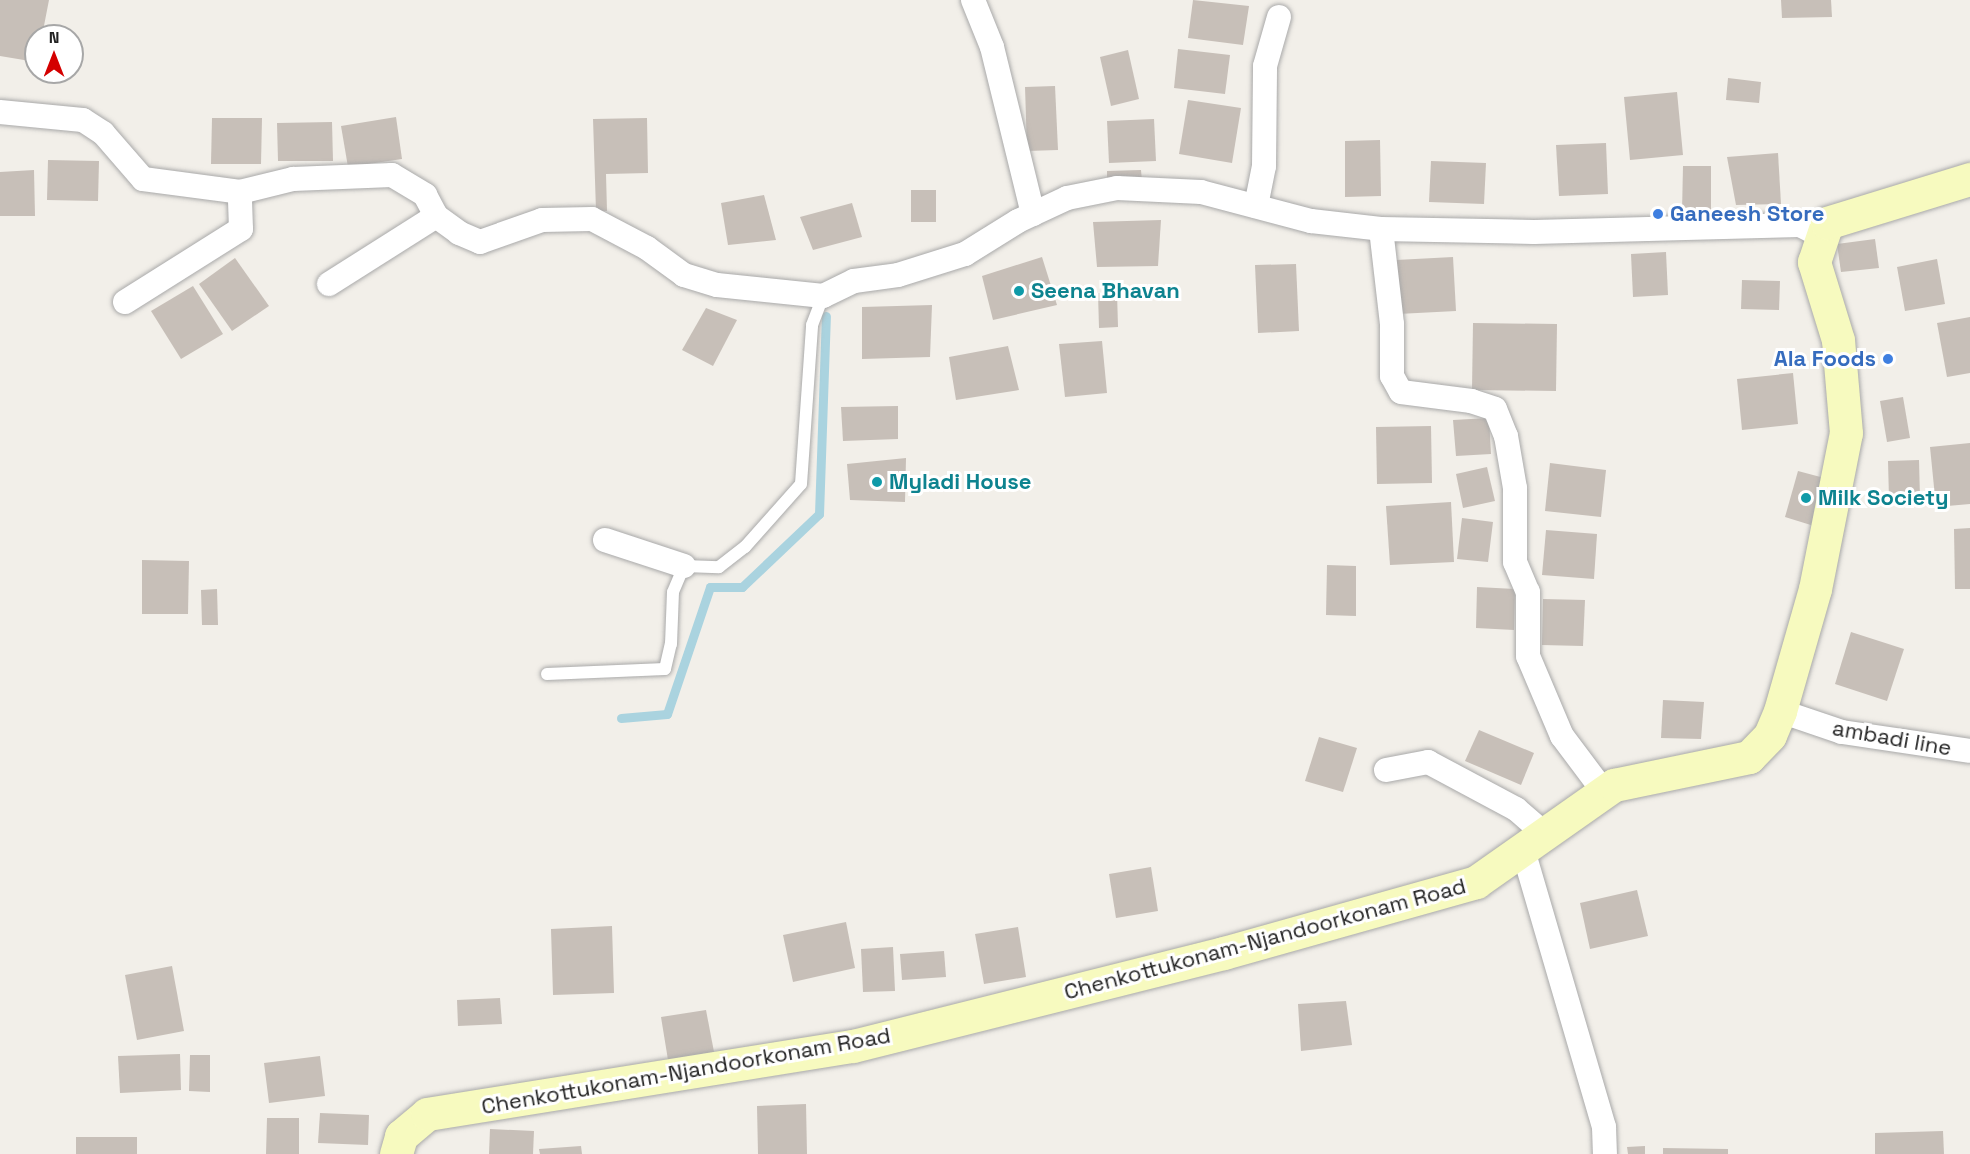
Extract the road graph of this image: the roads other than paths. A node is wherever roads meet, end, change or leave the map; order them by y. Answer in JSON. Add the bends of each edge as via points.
{"nodes":[{"id":1,"x":973,"y":0,"type":"edge"},
{"id":2,"x":1279,"y":17,"type":"dead end"},
{"id":3,"x":0,"y":112,"type":"edge"},
{"id":4,"x":1970,"y":179,"type":"edge"},
{"id":5,"x":240,"y":192,"type":"junction"},
{"id":6,"x":1256,"y":206,"type":"junction"},
{"id":7,"x":1033,"y":214,"type":"junction"},
{"id":8,"x":436,"y":216,"type":"junction"},
{"id":9,"x":1381,"y":229,"type":"junction"},
{"id":10,"x":1822,"y":236,"type":"junction"},
{"id":11,"x":329,"y":284,"type":"dead end"},
{"id":12,"x":823,"y":296,"type":"junction"},
{"id":13,"x":125,"y":302,"type":"dead end"},
{"id":14,"x":605,"y":540,"type":"dead end"},
{"id":15,"x":684,"y":566,"type":"junction"},
{"id":16,"x":548,"y":674,"type":"dead end"},
{"id":17,"x":1780,"y":711,"type":"junction"},
{"id":18,"x":1970,"y":751,"type":"edge"},
{"id":19,"x":1386,"y":770,"type":"dead end"},
{"id":20,"x":1604,"y":792,"type":"junction"},
{"id":21,"x":1534,"y":842,"type":"junction"},
{"id":22,"x":396,"y":1154,"type":"edge"},
{"id":23,"x":1605,"y":1154,"type":"edge"}],
"edges":[{"from":1,"to":7,"type":"street","via":[[992,47]]},
{"from":2,"to":6,"type":"street","via":[[1265,66],[1264,166]]},
{"from":3,"to":5,"type":"street","via":[[83,120],[103,133],[143,179]]},
{"from":4,"to":10,"type":"main road","via":[[1827,223]]},
{"from":5,"to":8,"type":"street","via":[[293,179],[392,175],[425,195]]},
{"from":5,"to":13,"type":"street","via":[[241,229]]},
{"from":6,"to":7,"type":"street","via":[[1201,192],[1117,188],[1066,198]]},
{"from":6,"to":9,"type":"street","via":[[1311,221]]},
{"from":7,"to":12,"type":"street","via":[[965,254],[898,275],[854,281]]},
{"from":8,"to":11,"type":"street"},
{"from":8,"to":12,"type":"street","via":[[480,242],[542,220],[591,219],[626,235],[684,275],[717,285]]},
{"from":9,"to":10,"type":"street","via":[[1534,232],[1800,225]]},
{"from":9,"to":20,"type":"street","via":[[1392,324],[1392,376],[1401,392],[1471,401],[1496,409],[1506,436],[1515,488],[1515,562],[1528,592],[1528,656],[1562,736]]},
{"from":10,"to":17,"type":"main road","name":"Chenkottukonam-Njandoorkonam Road","via":[[1814,261],[1838,340],[1846,434],[1815,589]]},
{"from":12,"to":15,"type":"lane","via":[[812,325],[801,484],[745,547],[719,567]]},
{"from":14,"to":15,"type":"street"},
{"from":15,"to":16,"type":"lane","via":[[673,592],[671,644],[665,669]]},
{"from":17,"to":18,"type":"street","name":"ambadi line","via":[[1842,732]]},
{"from":17,"to":20,"type":"main road","name":"Chenkottukonam-Njandoorkonam Road","via":[[1770,735],[1749,757],[1614,785]]},
{"from":19,"to":21,"type":"street","via":[[1428,762],[1516,809]]},
{"from":20,"to":21,"type":"main road","name":"Chenkottukonam-Njandoorkonam Road"},
{"from":21,"to":22,"type":"main road","name":"Chenkottukonam-Njandoorkonam Road","via":[[1476,882],[1224,953],[853,1046],[426,1114],[401,1136]]},
{"from":21,"to":23,"type":"street","via":[[1604,1127]]}]}
